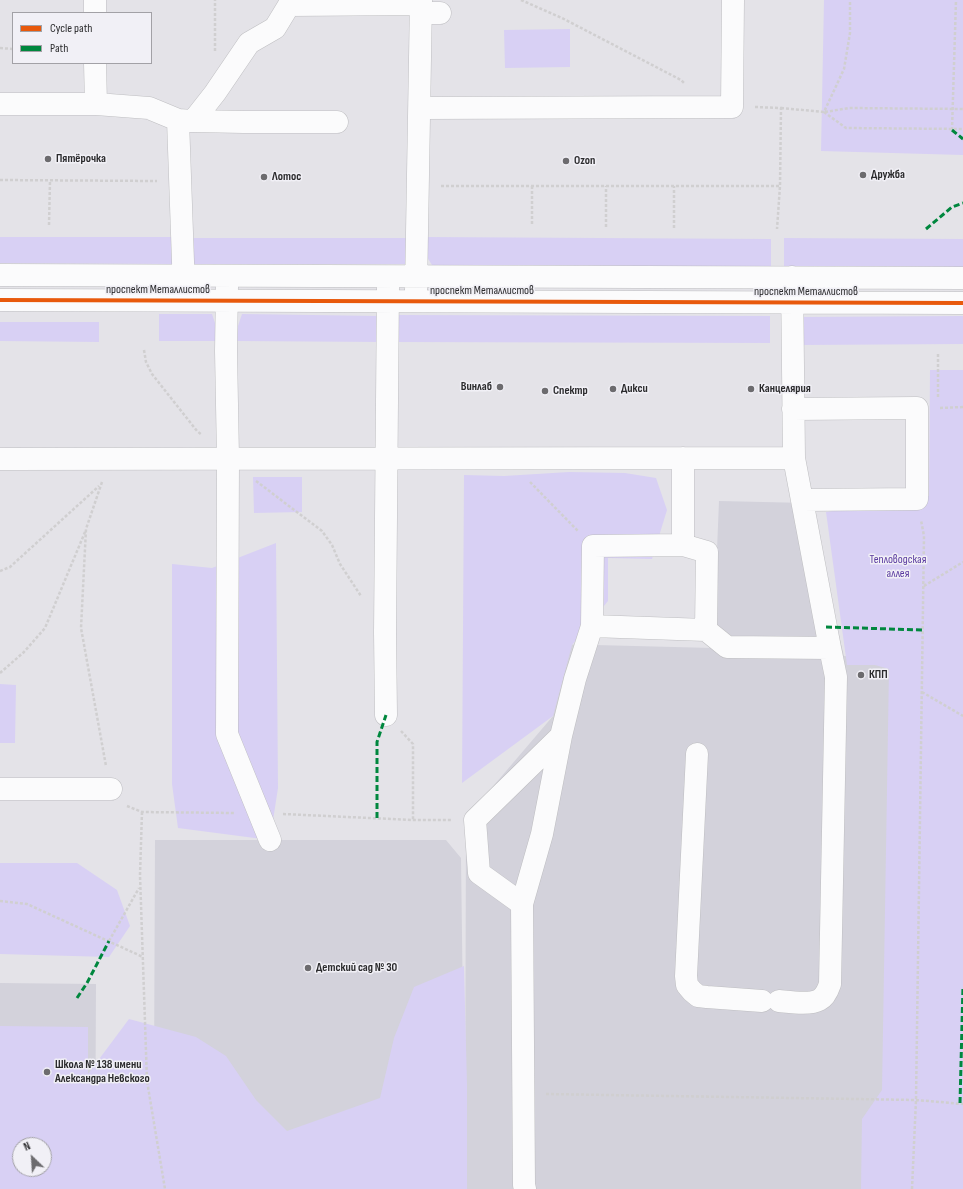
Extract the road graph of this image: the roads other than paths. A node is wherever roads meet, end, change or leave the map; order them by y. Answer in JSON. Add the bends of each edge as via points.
{"nodes":[{"id":1,"x":95,"y":0,"type":"edge"},
{"id":2,"x":733,"y":0,"type":"edge"},
{"id":3,"x":426,"y":7,"type":"edge"},
{"id":4,"x":95,"y":12,"type":"edge"},
{"id":5,"x":95,"y":64,"type":"edge"},
{"id":6,"x":0,"y":104,"type":"edge"},
{"id":7,"x":96,"y":104,"type":"junction"},
{"id":8,"x":420,"y":108,"type":"junction"},
{"id":9,"x":185,"y":121,"type":"junction"},
{"id":10,"x":337,"y":122,"type":"dead end"},
{"id":11,"x":0,"y":275,"type":"edge"},
{"id":12,"x":184,"y":276,"type":"junction"},
{"id":13,"x":227,"y":276,"type":"junction"},
{"id":14,"x":388,"y":276,"type":"junction"},
{"id":15,"x":416,"y":276,"type":"junction"},
{"id":16,"x":792,"y":278,"type":"junction"},
{"id":17,"x":963,"y":278,"type":"edge"},
{"id":18,"x":0,"y":300,"type":"edge"},
{"id":19,"x":184,"y":300,"type":"junction"},
{"id":20,"x":227,"y":301,"type":"junction"},
{"id":21,"x":388,"y":301,"type":"junction"},
{"id":22,"x":416,"y":301,"type":"junction"},
{"id":23,"x":792,"y":302,"type":"junction"},
{"id":24,"x":963,"y":303,"type":"edge"},
{"id":25,"x":794,"y":409,"type":"junction"},
{"id":26,"x":228,"y":458,"type":"junction"},
{"id":27,"x":386,"y":458,"type":"junction"},
{"id":28,"x":683,"y":458,"type":"junction"},
{"id":29,"x":794,"y":458,"type":"junction"},
{"id":30,"x":0,"y":459,"type":"edge"},
{"id":31,"x":803,"y":500,"type":"junction"},
{"id":32,"x":683,"y":545,"type":"junction"},
{"id":33,"x":592,"y":626,"type":"junction"},
{"id":34,"x":706,"y":630,"type":"junction"},
{"id":35,"x":830,"y":648,"type":"junction"},
{"id":36,"x":386,"y":715,"type":"road end"},
{"id":37,"x":561,"y":736,"type":"junction"},
{"id":38,"x":697,"y":754,"type":"dead end"},
{"id":39,"x":0,"y":789,"type":"edge"},
{"id":40,"x":110,"y":789,"type":"road end"},
{"id":41,"x":270,"y":840,"type":"dead end"},
{"id":42,"x":522,"y":904,"type":"junction"},
{"id":43,"x":525,"y":1189,"type":"edge"}],
"edges":[{"from":1,"to":4,"type":"street"},
{"from":2,"to":8,"type":"street","via":[[732,107]]},
{"from":3,"to":8,"type":"street"},
{"from":3,"to":9,"type":"street","via":[[289,5],[275,28],[249,43],[215,93]]},
{"from":5,"to":7,"type":"street"},
{"from":6,"to":7,"type":"street"},
{"from":7,"to":9,"type":"street","via":[[149,108]]},
{"from":8,"to":15,"type":"street"},
{"from":9,"to":10,"type":"street"},
{"from":9,"to":12,"type":"street","via":[[180,181]]},
{"from":11,"to":12,"type":"street","name":"проспект Металлистов"},
{"from":12,"to":13,"type":"street","name":"проспект Металлистов"},
{"from":12,"to":19,"type":"street"},
{"from":13,"to":14,"type":"street","name":"проспект Металлистов"},
{"from":13,"to":20,"type":"street"},
{"from":14,"to":15,"type":"street","name":"проспект Металлистов"},
{"from":14,"to":21,"type":"street"},
{"from":15,"to":16,"type":"street","name":"проспект Металлистов"},
{"from":15,"to":22,"type":"street"},
{"from":16,"to":17,"type":"street","name":"проспект Металлистов"},
{"from":16,"to":23,"type":"street"},
{"from":18,"to":19,"type":"street","name":"проспект Металлистов"},
{"from":19,"to":20,"type":"street","name":"проспект Металлистов"},
{"from":20,"to":21,"type":"street","name":"проспект Металлистов"},
{"from":20,"to":26,"type":"street"},
{"from":21,"to":22,"type":"street","name":"проспект Металлистов"},
{"from":21,"to":27,"type":"street"},
{"from":22,"to":23,"type":"street","name":"проспект Металлистов"},
{"from":23,"to":24,"type":"street","name":"проспект Металлистов"},
{"from":23,"to":25,"type":"street"},
{"from":25,"to":29,"type":"street"},
{"from":25,"to":31,"type":"street","via":[[918,408],[917,499]]},
{"from":26,"to":27,"type":"street"},
{"from":26,"to":30,"type":"street"},
{"from":26,"to":41,"type":"street","via":[[227,734]]},
{"from":27,"to":28,"type":"street"},
{"from":27,"to":36,"type":"street"},
{"from":28,"to":29,"type":"street"},
{"from":28,"to":32,"type":"street"},
{"from":29,"to":31,"type":"street"},
{"from":31,"to":35,"type":"street"},
{"from":32,"to":33,"type":"street","via":[[593,546]]},
{"from":32,"to":34,"type":"street","via":[[707,552]]},
{"from":33,"to":34,"type":"street"},
{"from":33,"to":37,"type":"street"},
{"from":34,"to":35,"type":"street","via":[[727,647]]},
{"from":35,"to":38,"type":"street","via":[[836,677],[830,984],[819,1000],[805,1002],[707,997],[698,996],[688,986],[686,968]]},
{"from":37,"to":42,"type":"street","via":[[542,834]]},
{"from":37,"to":42,"type":"street","via":[[474,820],[479,873]]},
{"from":39,"to":40,"type":"street"},
{"from":42,"to":43,"type":"street"}]}
